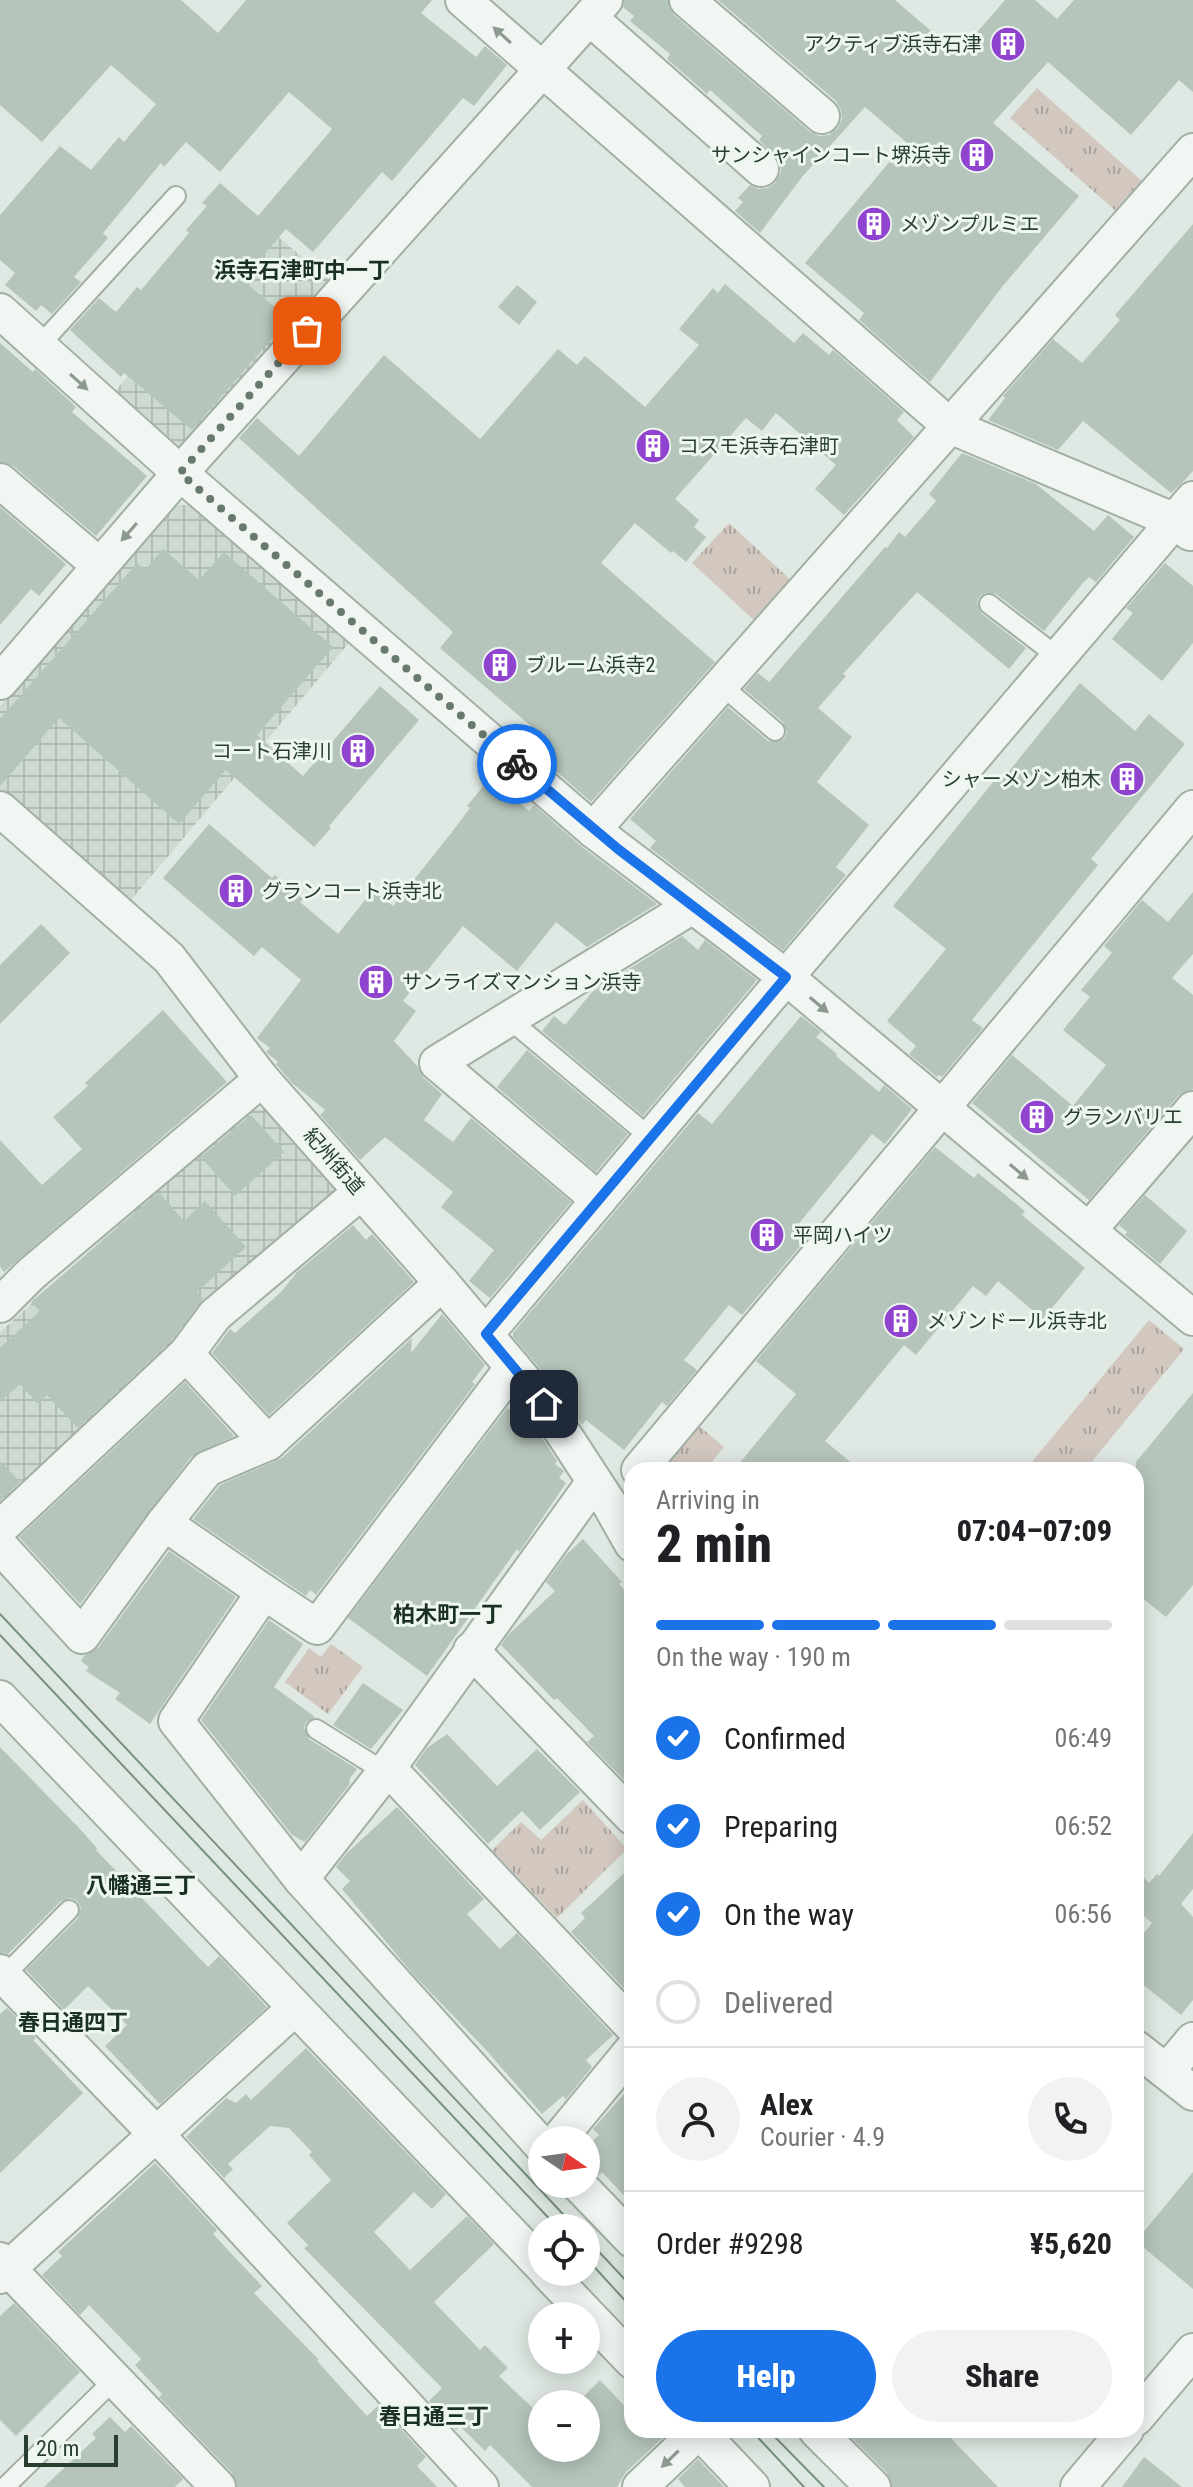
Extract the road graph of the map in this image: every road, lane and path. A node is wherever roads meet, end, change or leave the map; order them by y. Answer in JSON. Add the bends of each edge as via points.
{"nodes":[{"id":1,"x":463,"y":0,"type":"edge"},
{"id":2,"x":687,"y":0,"type":"edge"},
{"id":3,"x":597,"y":9,"type":"edge"},
{"id":4,"x":541,"y":70,"type":"junction"},
{"id":5,"x":822,"y":116,"type":"dead end"},
{"id":6,"x":1193,"y":151,"type":"edge"},
{"id":7,"x":761,"y":169,"type":"dead end"},
{"id":8,"x":176,"y":196,"type":"dead end"},
{"id":9,"x":0,"y":311,"type":"edge"},
{"id":10,"x":39,"y":346,"type":"junction"},
{"id":11,"x":950,"y":426,"type":"junction"},
{"id":12,"x":180,"y":473,"type":"junction"},
{"id":13,"x":0,"y":481,"type":"edge"},
{"id":14,"x":1187,"y":518,"type":"edge"},
{"id":15,"x":100,"y":566,"type":"junction"},
{"id":16,"x":989,"y":604,"type":"dead end"},
{"id":17,"x":1058,"y":657,"type":"junction"},
{"id":18,"x":0,"y":682,"type":"edge"},
{"id":19,"x":721,"y":685,"type":"junction"},
{"id":20,"x":775,"y":731,"type":"dead end"},
{"id":21,"x":1193,"y":808,"type":"edge"},
{"id":22,"x":0,"y":809,"type":"edge"},
{"id":23,"x":593,"y":830,"type":"junction"},
{"id":24,"x":691,"y":907,"type":"junction"},
{"id":25,"x":786,"y":977,"type":"junction"},
{"id":26,"x":509,"y":1019,"type":"junction"},
{"id":27,"x":262,"y":1079,"type":"junction"},
{"id":28,"x":940,"y":1107,"type":"junction"},
{"id":29,"x":1193,"y":1109,"type":"edge"},
{"id":30,"x":651,"y":1138,"type":"junction"},
{"id":31,"x":361,"y":1192,"type":"junction"},
{"id":32,"x":599,"y":1200,"type":"junction"},
{"id":33,"x":1089,"y":1230,"type":"junction"},
{"id":34,"x":442,"y":1283,"type":"junction"},
{"id":35,"x":4,"y":1292,"type":"edge"},
{"id":36,"x":1193,"y":1318,"type":"edge"},
{"id":37,"x":486,"y":1334,"type":"junction"},
{"id":38,"x":186,"y":1354,"type":"junction"},
{"id":39,"x":513,"y":1367,"type":"junction"},
{"id":40,"x":268,"y":1443,"type":"junction"},
{"id":41,"x":646,"y":1462,"type":"edge"},
{"id":42,"x":624,"y":1482,"type":"edge"},
{"id":43,"x":602,"y":1493,"type":"junction"},
{"id":44,"x":164,"y":1523,"type":"junction"},
{"id":45,"x":0,"y":1528,"type":"edge"},
{"id":46,"x":624,"y":1530,"type":"edge"},
{"id":47,"x":0,"y":1546,"type":"edge"},
{"id":48,"x":264,"y":1592,"type":"junction"},
{"id":49,"x":471,"y":1650,"type":"junction"},
{"id":50,"x":0,"y":1698,"type":"edge"},
{"id":51,"x":316,"y":1729,"type":"dead end"},
{"id":52,"x":387,"y":1770,"type":"junction"},
{"id":53,"x":624,"y":1809,"type":"edge"},
{"id":54,"x":301,"y":1879,"type":"junction"},
{"id":55,"x":69,"y":1910,"type":"dead end"},
{"id":56,"x":2,"y":1974,"type":"edge"},
{"id":57,"x":295,"y":2008,"type":"junction"},
{"id":58,"x":624,"y":2018,"type":"edge"},
{"id":59,"x":1193,"y":2040,"type":"edge"},
{"id":60,"x":1144,"y":2054,"type":"edge"},
{"id":61,"x":624,"y":2060,"type":"edge"},
{"id":62,"x":1167,"y":2071,"type":"junction"},
{"id":63,"x":1193,"y":2093,"type":"edge"},
{"id":64,"x":570,"y":2126,"type":"edge"},
{"id":65,"x":528,"y":2130,"type":"edge"},
{"id":66,"x":156,"y":2134,"type":"junction"},
{"id":67,"x":591,"y":2198,"type":"edge"},
{"id":68,"x":624,"y":2232,"type":"edge"},
{"id":69,"x":528,"y":2251,"type":"edge"},
{"id":70,"x":3,"y":2268,"type":"edge"},
{"id":71,"x":560,"y":2286,"type":"edge"},
{"id":72,"x":1193,"y":2351,"type":"edge"},
{"id":73,"x":624,"y":2353,"type":"edge"},
{"id":74,"x":115,"y":2379,"type":"junction"},
{"id":75,"x":1144,"y":2409,"type":"edge"},
{"id":76,"x":691,"y":2438,"type":"edge"},
{"id":77,"x":706,"y":2438,"type":"edge"},
{"id":78,"x":824,"y":2438,"type":"edge"},
{"id":79,"x":1119,"y":2438,"type":"edge"},
{"id":80,"x":5,"y":2487,"type":"edge"},
{"id":81,"x":218,"y":2487,"type":"edge"},
{"id":82,"x":481,"y":2487,"type":"edge"},
{"id":83,"x":640,"y":2487,"type":"edge"},
{"id":84,"x":752,"y":2487,"type":"edge"},
{"id":85,"x":873,"y":2487,"type":"edge"},
{"id":86,"x":1078,"y":2487,"type":"edge"}],
"edges":[{"from":4,"to":1,"type":"street","one_way":true},
{"from":2,"to":5,"type":"street"},
{"from":3,"to":4,"type":"street"},
{"from":3,"to":7,"type":"street"},
{"from":4,"to":11,"type":"street"},
{"from":4,"to":12,"type":"street"},
{"from":6,"to":11,"type":"street"},
{"from":8,"to":10,"type":"lane"},
{"from":9,"to":10,"type":"street"},
{"from":10,"to":12,"type":"street","one_way":true},
{"from":11,"to":14,"type":"street"},
{"from":11,"to":19,"type":"street"},
{"from":12,"to":15,"type":"street","one_way":true},
{"from":12,"to":23,"type":"street"},
{"from":13,"to":15,"type":"street"},
{"from":14,"to":17,"type":"street"},
{"from":15,"to":18,"type":"street"},
{"from":16,"to":17,"type":"lane"},
{"from":17,"to":25,"type":"street"},
{"from":19,"to":20,"type":"lane"},
{"from":19,"to":23,"type":"street"},
{"from":21,"to":28,"type":"street"},
{"from":22,"to":27,"type":"street","name":"紀州街道","via":[[169,958]]},
{"from":23,"to":24,"type":"street"},
{"from":24,"to":25,"type":"street"},
{"from":24,"to":26,"type":"street"},
{"from":25,"to":28,"type":"street","one_way":true},
{"from":25,"to":30,"type":"street"},
{"from":26,"to":30,"type":"lane"},
{"from":26,"to":32,"type":"street","via":[[437,1063]]},
{"from":27,"to":31,"type":"street","name":"紀州街道"},
{"from":27,"to":35,"type":"street"},
{"from":28,"to":33,"type":"street","one_way":true},
{"from":28,"to":41,"type":"street"},
{"from":29,"to":33,"type":"street"},
{"from":30,"to":32,"type":"street"},
{"from":31,"to":34,"type":"street","name":"紀州街道"},
{"from":31,"to":38,"type":"street","via":[[215,1315]]},
{"from":32,"to":37,"type":"street"},
{"from":33,"to":36,"type":"street"},
{"from":34,"to":37,"type":"street","name":"紀州街道"},
{"from":34,"to":40,"type":"street"},
{"from":37,"to":39,"type":"street","name":"紀州街道"},
{"from":38,"to":40,"type":"street"},
{"from":38,"to":45,"type":"street"},
{"from":39,"to":43,"type":"street","name":"紀州街道"},
{"from":39,"to":48,"type":"street","via":[[317,1627]]},
{"from":40,"to":44,"type":"street","via":[[207,1469]]},
{"from":42,"to":43,"type":"street"},
{"from":43,"to":46,"type":"street","name":"紀州街道"},
{"from":43,"to":49,"type":"street"},
{"from":44,"to":47,"type":"street","via":[[82,1636]]},
{"from":44,"to":48,"type":"street"},
{"from":48,"to":54,"type":"street","via":[[176,1721]]},
{"from":49,"to":52,"type":"street"},
{"from":49,"to":53,"type":"street"},
{"from":50,"to":57,"type":"street"},
{"from":51,"to":52,"type":"lane"},
{"from":52,"to":54,"type":"street"},
{"from":52,"to":58,"type":"street"},
{"from":54,"to":65,"type":"street"},
{"from":55,"to":56,"type":"lane"},
{"from":56,"to":66,"type":"street"},
{"from":57,"to":66,"type":"street"},
{"from":57,"to":69,"type":"street"},
{"from":59,"to":62,"type":"street"},
{"from":60,"to":62,"type":"street"},
{"from":61,"to":64,"type":"street"},
{"from":62,"to":63,"type":"street"},
{"from":66,"to":70,"type":"street"},
{"from":66,"to":82,"type":"street"},
{"from":67,"to":68,"type":"street"},
{"from":70,"to":74,"type":"street"},
{"from":71,"to":73,"type":"street"},
{"from":72,"to":75,"type":"street"},
{"from":74,"to":80,"type":"lane"},
{"from":74,"to":81,"type":"street"},
{"from":76,"to":83,"type":"street","one_way":true},
{"from":77,"to":84,"type":"street"},
{"from":78,"to":85,"type":"street"},
{"from":79,"to":86,"type":"street"}]}
